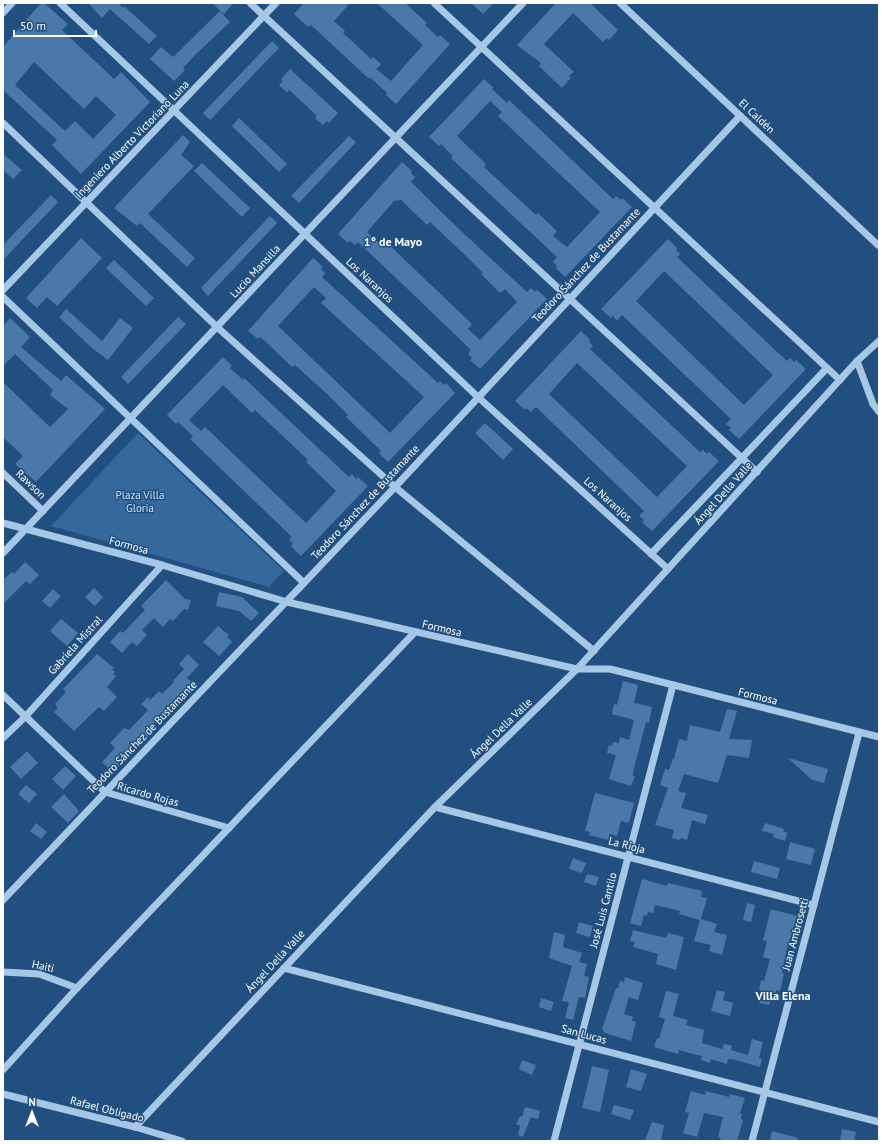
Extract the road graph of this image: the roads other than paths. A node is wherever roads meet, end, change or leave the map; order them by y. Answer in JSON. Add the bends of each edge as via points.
{"nodes":[{"id":1,"x":12,"y":3,"type":"edge"},
{"id":2,"x":60,"y":3,"type":"edge"},
{"id":3,"x":250,"y":3,"type":"edge"},
{"id":4,"x":276,"y":3,"type":"edge"},
{"id":5,"x":434,"y":3,"type":"edge"},
{"id":6,"x":523,"y":3,"type":"edge"},
{"id":7,"x":620,"y":3,"type":"edge"},
{"id":8,"x":3,"y":12,"type":"edge"},
{"id":9,"x":264,"y":16,"type":"junction"},
{"id":10,"x":481,"y":48,"type":"junction"},
{"id":11,"x":174,"y":111,"type":"junction"},
{"id":12,"x":740,"y":116,"type":"junction"},
{"id":13,"x":3,"y":123,"type":"edge"},
{"id":14,"x":396,"y":138,"type":"junction"},
{"id":15,"x":87,"y":202,"type":"junction"},
{"id":16,"x":654,"y":209,"type":"junction"},
{"id":17,"x":305,"y":234,"type":"junction"},
{"id":18,"x":879,"y":246,"type":"edge"},
{"id":19,"x":3,"y":290,"type":"edge"},
{"id":20,"x":3,"y":298,"type":"edge"},
{"id":21,"x":570,"y":299,"type":"junction"},
{"id":22,"x":217,"y":327,"type":"junction"},
{"id":23,"x":879,"y":341,"type":"edge"},
{"id":24,"x":857,"y":361,"type":"junction"},
{"id":25,"x":827,"y":368,"type":"junction"},
{"id":26,"x":840,"y":380,"type":"junction"},
{"id":27,"x":478,"y":397,"type":"junction"},
{"id":28,"x":879,"y":412,"type":"edge"},
{"id":29,"x":131,"y":418,"type":"junction"},
{"id":30,"x":742,"y":458,"type":"junction"},
{"id":31,"x":757,"y":472,"type":"junction"},
{"id":32,"x":3,"y":473,"type":"edge"},
{"id":33,"x":395,"y":487,"type":"junction"},
{"id":34,"x":43,"y":511,"type":"junction"},
{"id":35,"x":3,"y":523,"type":"edge"},
{"id":36,"x":26,"y":529,"type":"junction"},
{"id":37,"x":3,"y":553,"type":"edge"},
{"id":38,"x":651,"y":554,"type":"junction"},
{"id":39,"x":162,"y":566,"type":"junction"},
{"id":40,"x":668,"y":569,"type":"junction"},
{"id":41,"x":304,"y":583,"type":"junction"},
{"id":42,"x":287,"y":602,"type":"junction"},
{"id":43,"x":414,"y":633,"type":"junction"},
{"id":44,"x":594,"y":651,"type":"junction"},
{"id":45,"x":577,"y":669,"type":"junction"},
{"id":46,"x":673,"y":685,"type":"junction"},
{"id":47,"x":3,"y":695,"type":"edge"},
{"id":48,"x":25,"y":717,"type":"junction"},
{"id":49,"x":859,"y":733,"type":"junction"},
{"id":50,"x":879,"y":737,"type":"edge"},
{"id":51,"x":3,"y":738,"type":"edge"},
{"id":52,"x":105,"y":792,"type":"junction"},
{"id":53,"x":435,"y":807,"type":"junction"},
{"id":54,"x":229,"y":828,"type":"junction"},
{"id":55,"x":628,"y":857,"type":"junction"},
{"id":56,"x":3,"y":900,"type":"edge"},
{"id":57,"x":814,"y":905,"type":"junction"},
{"id":58,"x":284,"y":968,"type":"junction"},
{"id":59,"x":3,"y":972,"type":"edge"},
{"id":60,"x":77,"y":988,"type":"junction"},
{"id":61,"x":579,"y":1044,"type":"junction"},
{"id":62,"x":3,"y":1070,"type":"edge"},
{"id":63,"x":765,"y":1093,"type":"junction"},
{"id":64,"x":3,"y":1094,"type":"edge"},
{"id":65,"x":879,"y":1122,"type":"edge"},
{"id":66,"x":135,"y":1127,"type":"junction"},
{"id":67,"x":182,"y":1141,"type":"edge"},
{"id":68,"x":554,"y":1141,"type":"edge"},
{"id":69,"x":752,"y":1141,"type":"edge"}],
"edges":[{"from":1,"to":8,"type":"street"},
{"from":2,"to":11,"type":"street","name":"Los Naranjos"},
{"from":3,"to":9,"type":"street"},
{"from":4,"to":9,"type":"street","name":"Ingeniero Alberto Victoriano Luna"},
{"from":5,"to":10,"type":"street"},
{"from":6,"to":10,"type":"street","name":"Lucio Mansilla"},
{"from":7,"to":12,"type":"street","name":"El Caldén"},
{"from":9,"to":11,"type":"street","name":"Ingeniero Alberto Victoriano Luna"},
{"from":9,"to":14,"type":"street"},
{"from":10,"to":14,"type":"street","name":"Lucio Mansilla"},
{"from":10,"to":16,"type":"street"},
{"from":11,"to":15,"type":"street","name":"Ingeniero Alberto Victoriano Luna"},
{"from":11,"to":17,"type":"street","name":"Los Naranjos"},
{"from":12,"to":16,"type":"street","name":"Teodoro Sánchez de Bustamante"},
{"from":12,"to":18,"type":"street","name":"El Caldén"},
{"from":13,"to":15,"type":"street"},
{"from":14,"to":17,"type":"street","name":"Lucio Mansilla"},
{"from":14,"to":21,"type":"street"},
{"from":15,"to":19,"type":"street","name":"Ingeniero Alberto Victoriano Luna"},
{"from":15,"to":22,"type":"street"},
{"from":16,"to":21,"type":"street","name":"Teodoro Sánchez de Bustamante"},
{"from":16,"to":25,"type":"street"},
{"from":17,"to":22,"type":"street","name":"Lucio Mansilla"},
{"from":17,"to":27,"type":"street","name":"Los Naranjos"},
{"from":20,"to":29,"type":"street"},
{"from":21,"to":27,"type":"street","name":"Teodoro Sánchez de Bustamante"},
{"from":21,"to":30,"type":"street"},
{"from":22,"to":29,"type":"street","name":"Lucio Mansilla"},
{"from":22,"to":33,"type":"street"},
{"from":23,"to":24,"type":"street","name":"Ángel Della Valle"},
{"from":24,"to":26,"type":"street","name":"Ángel Della Valle"},
{"from":24,"to":28,"type":"street","via":[[873,404]]},
{"from":25,"to":26,"type":"street"},
{"from":25,"to":30,"type":"street","name":"Ángel Della Valle"},
{"from":26,"to":31,"type":"street","name":"Ángel Della Valle"},
{"from":27,"to":33,"type":"street","name":"Teodoro Sánchez de Bustamante"},
{"from":27,"to":38,"type":"street","name":"Los Naranjos"},
{"from":29,"to":34,"type":"street","name":"Lucio Mansilla"},
{"from":29,"to":41,"type":"street"},
{"from":30,"to":31,"type":"street"},
{"from":30,"to":38,"type":"street","name":"Ángel Della Valle"},
{"from":31,"to":40,"type":"street","name":"Ángel Della Valle"},
{"from":32,"to":34,"type":"street","name":"Rawson"},
{"from":33,"to":41,"type":"street","name":"Teodoro Sánchez de Bustamante"},
{"from":33,"to":44,"type":"street"},
{"from":34,"to":36,"type":"street","name":"Lucio Mansilla"},
{"from":35,"to":36,"type":"street","name":"Formosa"},
{"from":36,"to":37,"type":"street","name":"Lucio Mansilla"},
{"from":36,"to":39,"type":"street","name":"Formosa"},
{"from":38,"to":40,"type":"street","name":"Los Naranjos"},
{"from":39,"to":42,"type":"street","name":"Formosa"},
{"from":39,"to":48,"type":"street","name":"Gabriela Mistral"},
{"from":40,"to":44,"type":"street","name":"Ángel Della Valle"},
{"from":41,"to":42,"type":"street","name":"Teodoro Sánchez de Bustamante"},
{"from":42,"to":43,"type":"street","name":"Formosa"},
{"from":42,"to":52,"type":"street","name":"Teodoro Sánchez de Bustamante"},
{"from":43,"to":45,"type":"street","name":"Formosa"},
{"from":43,"to":54,"type":"street"},
{"from":44,"to":45,"type":"street","name":"Ángel Della Valle"},
{"from":45,"to":46,"type":"street","name":"Formosa","via":[[610,669]]},
{"from":45,"to":53,"type":"street","name":"Ángel Della Valle"},
{"from":46,"to":49,"type":"street","name":"Formosa"},
{"from":46,"to":55,"type":"street","name":"José Luis Cantilo"},
{"from":47,"to":48,"type":"street","name":"Ricardo Rojas"},
{"from":48,"to":51,"type":"street","name":"Gabriela Mistral"},
{"from":48,"to":52,"type":"street","name":"Ricardo Rojas"},
{"from":49,"to":50,"type":"street","name":"Formosa"},
{"from":49,"to":57,"type":"street","name":"Juan Ambrosetti"},
{"from":52,"to":54,"type":"street","name":"Ricardo Rojas"},
{"from":52,"to":56,"type":"street","name":"Teodoro Sánchez de Bustamante"},
{"from":53,"to":55,"type":"street","name":"La Rioja"},
{"from":53,"to":58,"type":"street","name":"Ángel Della Valle"},
{"from":54,"to":60,"type":"street"},
{"from":55,"to":57,"type":"street","name":"La Rioja"},
{"from":55,"to":61,"type":"street","name":"José Luis Cantilo"},
{"from":57,"to":63,"type":"street","name":"Juan Ambrosetti"},
{"from":58,"to":61,"type":"street","name":"San Lucas"},
{"from":58,"to":66,"type":"street","name":"Ángel Della Valle"},
{"from":59,"to":60,"type":"street","name":"Haiti","via":[[39,974]]},
{"from":60,"to":62,"type":"street"},
{"from":61,"to":63,"type":"street","name":"San Lucas"},
{"from":61,"to":68,"type":"street","name":"José Luis Cantilo"},
{"from":63,"to":65,"type":"street","name":"San Lucas"},
{"from":63,"to":69,"type":"street","name":"Juan Ambrosetti"},
{"from":64,"to":66,"type":"street","name":"Rafael Obligado"},
{"from":66,"to":67,"type":"street","name":"Rafael Obligado"}]}
